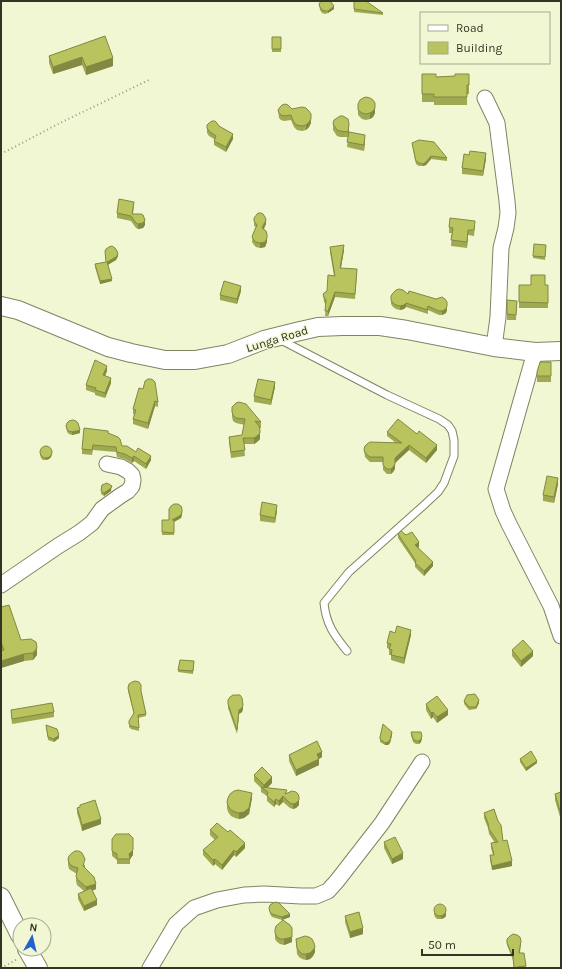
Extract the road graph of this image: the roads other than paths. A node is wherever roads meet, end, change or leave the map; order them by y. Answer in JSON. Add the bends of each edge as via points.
{"nodes":[{"id":1,"x":485,"y":98,"type":"dead end"},
{"id":2,"x":1,"y":306,"type":"edge"},
{"id":3,"x":276,"y":337,"type":"junction"},
{"id":4,"x":494,"y":347,"type":"junction"},
{"id":5,"x":561,"y":351,"type":"edge"},
{"id":6,"x":535,"y":352,"type":"junction"},
{"id":7,"x":107,"y":464,"type":"dead end"},
{"id":8,"x":1,"y":585,"type":"edge"},
{"id":9,"x":561,"y":636,"type":"edge"},
{"id":10,"x":347,"y":651,"type":"dead end"},
{"id":11,"x":422,"y":762,"type":"dead end"},
{"id":12,"x":1,"y":897,"type":"edge"},
{"id":13,"x":12,"y":918,"type":"edge"},
{"id":14,"x":32,"y":957,"type":"edge"},
{"id":15,"x":38,"y":968,"type":"edge"},
{"id":16,"x":150,"y":968,"type":"edge"}],
"edges":[{"from":1,"to":4,"type":"street","via":[[498,123],[508,213],[501,248]]},
{"from":2,"to":3,"type":"street","name":"Lunga Road","via":[[18,310],[108,346],[165,360],[195,360],[228,354]]},
{"from":3,"to":4,"type":"street","name":"Lunga Road","via":[[318,327],[380,326]]},
{"from":3,"to":10,"type":"lane","via":[[387,396],[439,419],[452,431],[454,456],[438,492],[349,572],[324,603],[325,613],[334,634]]},
{"from":4,"to":6,"type":"street","name":"Lunga Road"},
{"from":5,"to":6,"type":"street","name":"Lunga Road"},
{"from":6,"to":9,"type":"street","via":[[496,489],[509,524],[551,606]]},
{"from":7,"to":8,"type":"street","via":[[125,469],[132,475],[132,486],[128,491],[102,509],[92,523],[79,534]]},
{"from":11,"to":16,"type":"street","via":[[382,823],[328,891],[316,896],[244,895],[194,908],[176,924]]},
{"from":12,"to":13,"type":"street"},
{"from":14,"to":15,"type":"street"}]}
